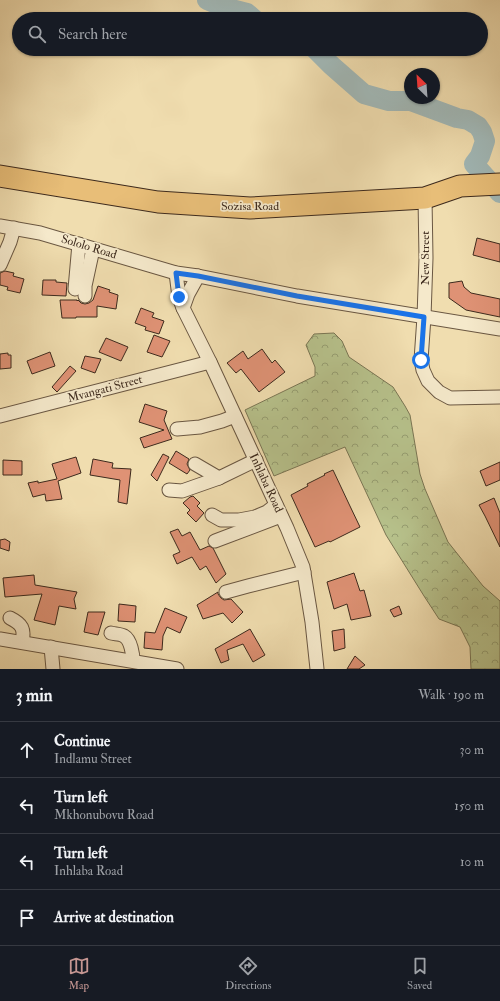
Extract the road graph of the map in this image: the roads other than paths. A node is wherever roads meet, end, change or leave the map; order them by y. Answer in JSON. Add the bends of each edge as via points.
{"nodes":[{"id":1,"x":0,"y":176,"type":"edge"},
{"id":2,"x":500,"y":184,"type":"edge"},
{"id":3,"x":425,"y":198,"type":"junction"},
{"id":4,"x":0,"y":226,"type":"edge"},
{"id":5,"x":14,"y":228,"type":"junction"},
{"id":6,"x":79,"y":244,"type":"junction"},
{"id":7,"x":93,"y":249,"type":"junction"},
{"id":8,"x":0,"y":265,"type":"edge"},
{"id":9,"x":176,"y":273,"type":"junction"},
{"id":10,"x":198,"y":276,"type":"junction"},
{"id":11,"x":183,"y":308,"type":"junction"},
{"id":12,"x":424,"y":317,"type":"junction"},
{"id":13,"x":500,"y":329,"type":"edge"},
{"id":14,"x":210,"y":362,"type":"junction"},
{"id":15,"x":500,"y":397,"type":"edge"},
{"id":16,"x":0,"y":416,"type":"edge"},
{"id":17,"x":235,"y":416,"type":"junction"},
{"id":18,"x":177,"y":429,"type":"dead end"},
{"id":19,"x":256,"y":460,"type":"junction"},
{"id":20,"x":195,"y":464,"type":"dead end"},
{"id":21,"x":219,"y":478,"type":"junction"},
{"id":22,"x":169,"y":490,"type":"dead end"},
{"id":23,"x":279,"y":511,"type":"junction"},
{"id":24,"x":212,"y":515,"type":"dead end"},
{"id":25,"x":215,"y":541,"type":"dead end"},
{"id":26,"x":304,"y":572,"type":"junction"},
{"id":27,"x":226,"y":592,"type":"dead end"},
{"id":28,"x":10,"y":618,"type":"dead end"},
{"id":29,"x":111,"y":633,"type":"dead end"},
{"id":30,"x":0,"y":639,"type":"edge"},
{"id":31,"x":22,"y":642,"type":"junction"},
{"id":32,"x":50,"y":647,"type":"junction"},
{"id":33,"x":133,"y":661,"type":"junction"},
{"id":34,"x":111,"y":663,"type":"edge"},
{"id":35,"x":53,"y":669,"type":"edge"},
{"id":36,"x":177,"y":669,"type":"edge"},
{"id":37,"x":317,"y":669,"type":"edge"}],
"edges":[{"from":1,"to":3,"type":"main road","name":"Sozisa Road","via":[[158,202],[250,208]]},
{"from":2,"to":3,"type":"main road","name":"Sozisa Road","via":[[460,186]]},
{"from":3,"to":12,"type":"street","name":"New Street"},
{"from":4,"to":5,"type":"street","name":"Sololo Road"},
{"from":5,"to":6,"type":"street","name":"Sololo Road"},
{"from":5,"to":8,"type":"street"},
{"from":6,"to":7,"type":"street","name":"Sololo Road"},
{"from":6,"to":7,"type":"street","via":[[80,292],[85,286]]},
{"from":7,"to":9,"type":"street","name":"Sololo Road"},
{"from":9,"to":10,"type":"street","name":"Sololo Road"},
{"from":9,"to":11,"type":"street","name":"Inhlaba Road"},
{"from":10,"to":11,"type":"street"},
{"from":10,"to":12,"type":"street","name":"Sololo Road","via":[[297,296]]},
{"from":11,"to":14,"type":"street","name":"Inhlaba Road"},
{"from":12,"to":13,"type":"street","name":"Sololo Road"},
{"from":12,"to":15,"type":"street","name":"New Street","via":[[421,360],[428,381],[438,392],[450,398]]},
{"from":14,"to":16,"type":"street","name":"Mvangati Street"},
{"from":14,"to":17,"type":"street","name":"Inhlaba Road"},
{"from":17,"to":18,"type":"street","via":[[200,427]]},
{"from":17,"to":19,"type":"street","name":"Inhlaba Road"},
{"from":19,"to":21,"type":"street"},
{"from":19,"to":23,"type":"street","name":"Inhlaba Road"},
{"from":20,"to":21,"type":"street"},
{"from":21,"to":22,"type":"street","via":[[182,491]]},
{"from":23,"to":24,"type":"street","via":[[239,520],[221,520]]},
{"from":23,"to":25,"type":"street"},
{"from":23,"to":26,"type":"street","name":"Inhlaba Road"},
{"from":26,"to":27,"type":"street"},
{"from":26,"to":37,"type":"street","name":"Inhlaba Road"},
{"from":28,"to":31,"type":"street","via":[[22,627]]},
{"from":29,"to":33,"type":"street","via":[[124,636],[133,652]]},
{"from":30,"to":31,"type":"street"},
{"from":31,"to":32,"type":"street"},
{"from":32,"to":34,"type":"street"},
{"from":32,"to":35,"type":"street"},
{"from":33,"to":34,"type":"street"},
{"from":33,"to":36,"type":"street"}]}
